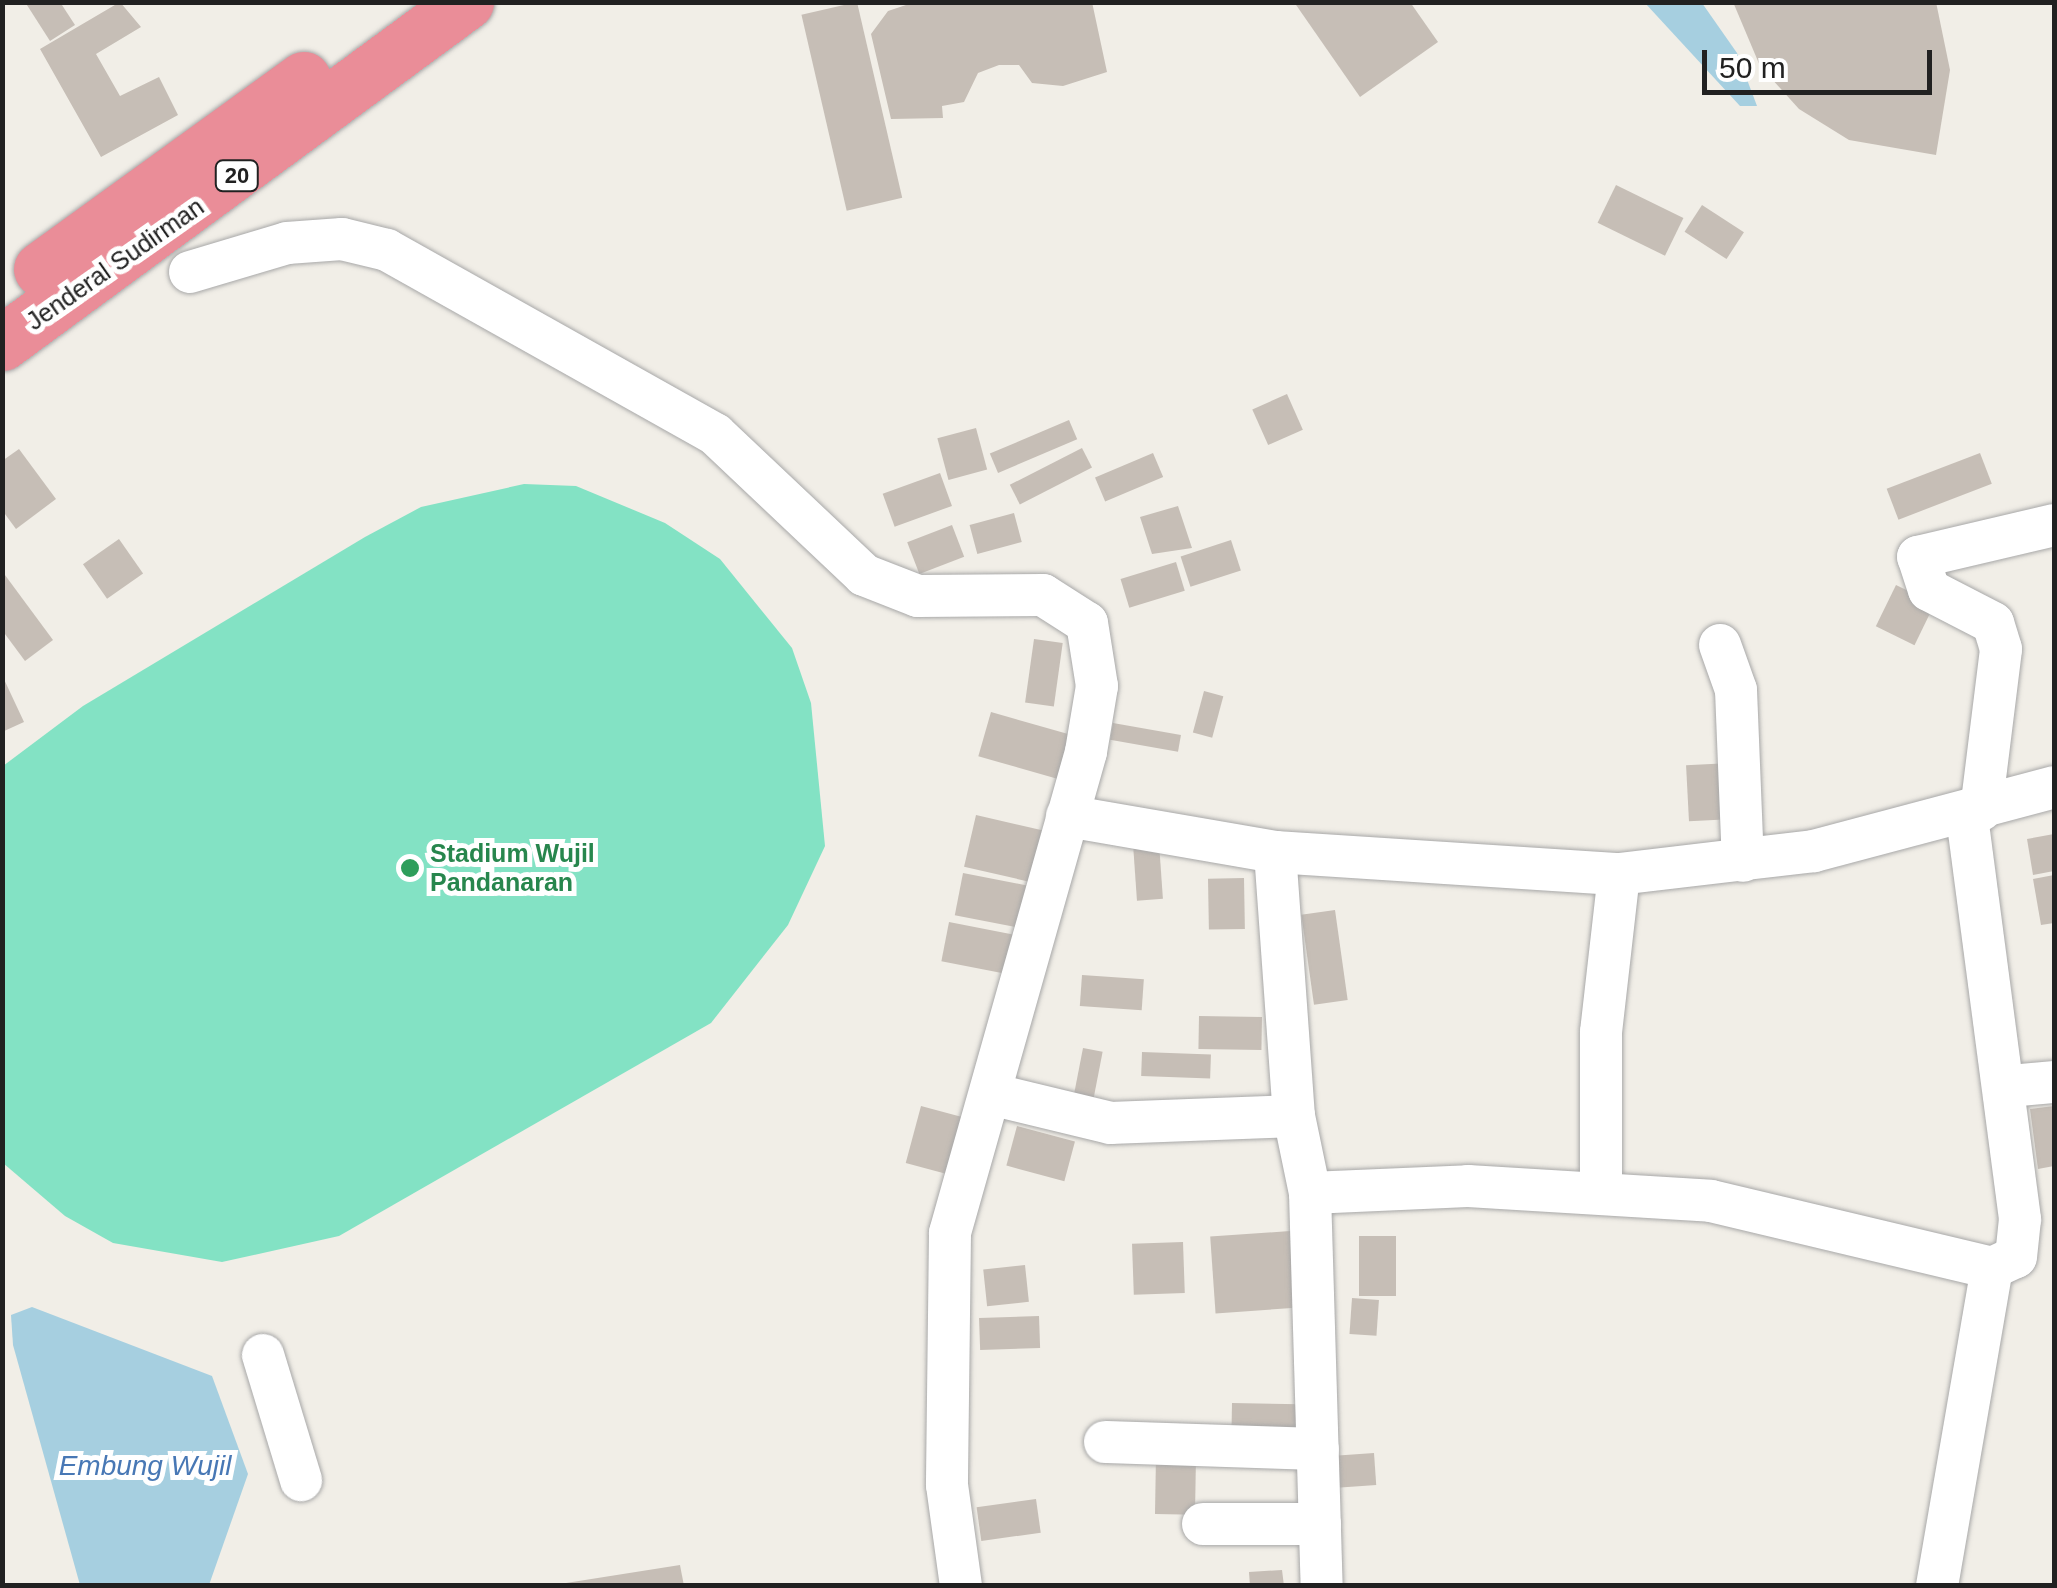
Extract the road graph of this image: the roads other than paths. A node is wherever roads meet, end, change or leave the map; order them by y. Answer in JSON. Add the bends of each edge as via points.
{"nodes":[{"id":1,"x":406,"y":2,"type":"edge"},
{"id":2,"x":466,"y":2,"type":"edge"},
{"id":3,"x":190,"y":272,"type":"dead end"},
{"id":4,"x":2,"y":297,"type":"edge"},
{"id":5,"x":2,"y":343,"type":"edge"},
{"id":6,"x":2054,"y":525,"type":"edge"},
{"id":7,"x":1720,"y":645,"type":"dead end"},
{"id":8,"x":2054,"y":787,"type":"edge"},
{"id":9,"x":1974,"y":812,"type":"junction"},
{"id":10,"x":1067,"y":816,"type":"junction"},
{"id":11,"x":1275,"y":852,"type":"junction"},
{"id":12,"x":1743,"y":861,"type":"junction"},
{"id":13,"x":1619,"y":874,"type":"junction"},
{"id":14,"x":2054,"y":1082,"type":"edge"},
{"id":15,"x":2009,"y":1086,"type":"junction"},
{"id":16,"x":995,"y":1095,"type":"junction"},
{"id":17,"x":1294,"y":1116,"type":"junction"},
{"id":18,"x":1601,"y":1192,"type":"junction"},
{"id":19,"x":1310,"y":1194,"type":"junction"},
{"id":20,"x":2021,"y":1261,"type":"edge"},
{"id":21,"x":263,"y":1355,"type":"dead end"},
{"id":22,"x":1105,"y":1442,"type":"dead end"},
{"id":23,"x":1318,"y":1448,"type":"junction"},
{"id":24,"x":301,"y":1480,"type":"dead end"},
{"id":25,"x":1203,"y":1524,"type":"dead end"},
{"id":26,"x":1320,"y":1524,"type":"junction"},
{"id":27,"x":960,"y":1586,"type":"edge"},
{"id":28,"x":1322,"y":1586,"type":"edge"},
{"id":29,"x":1937,"y":1586,"type":"edge"}],
"edges":[{"from":1,"to":4,"type":"highway","name":"Jenderal Sudirman","number":"20"},
{"from":2,"to":5,"type":"highway","name":"Jenderal Sudirman","number":"20"},
{"from":3,"to":10,"type":"street","via":[[287,243],[342,240],[387,250],[715,434],[890,588],[1044,595],[1070,605],[1096,651],[1097,686]]},
{"from":6,"to":9,"type":"street","via":[[1918,557],[1929,590],[1993,623],[2001,649]]},
{"from":7,"to":12,"type":"street","via":[[1736,690]]},
{"from":8,"to":9,"type":"street"},
{"from":9,"to":12,"type":"street"},
{"from":9,"to":15,"type":"street"},
{"from":10,"to":11,"type":"street"},
{"from":10,"to":16,"type":"street"},
{"from":11,"to":13,"type":"street"},
{"from":11,"to":17,"type":"street"},
{"from":12,"to":13,"type":"street"},
{"from":13,"to":18,"type":"street","via":[[1601,1032]]},
{"from":14,"to":15,"type":"street"},
{"from":15,"to":20,"type":"street"},
{"from":16,"to":17,"type":"street","via":[[1111,1123]]},
{"from":16,"to":27,"type":"street","via":[[950,1233],[946,1485]]},
{"from":17,"to":19,"type":"street"},
{"from":18,"to":19,"type":"street"},
{"from":18,"to":20,"type":"street","via":[[1711,1202]]},
{"from":19,"to":23,"type":"street"},
{"from":20,"to":29,"type":"street"},
{"from":21,"to":24,"type":"street"},
{"from":22,"to":23,"type":"street"},
{"from":23,"to":26,"type":"street"},
{"from":25,"to":26,"type":"street"},
{"from":26,"to":28,"type":"street"}]}
